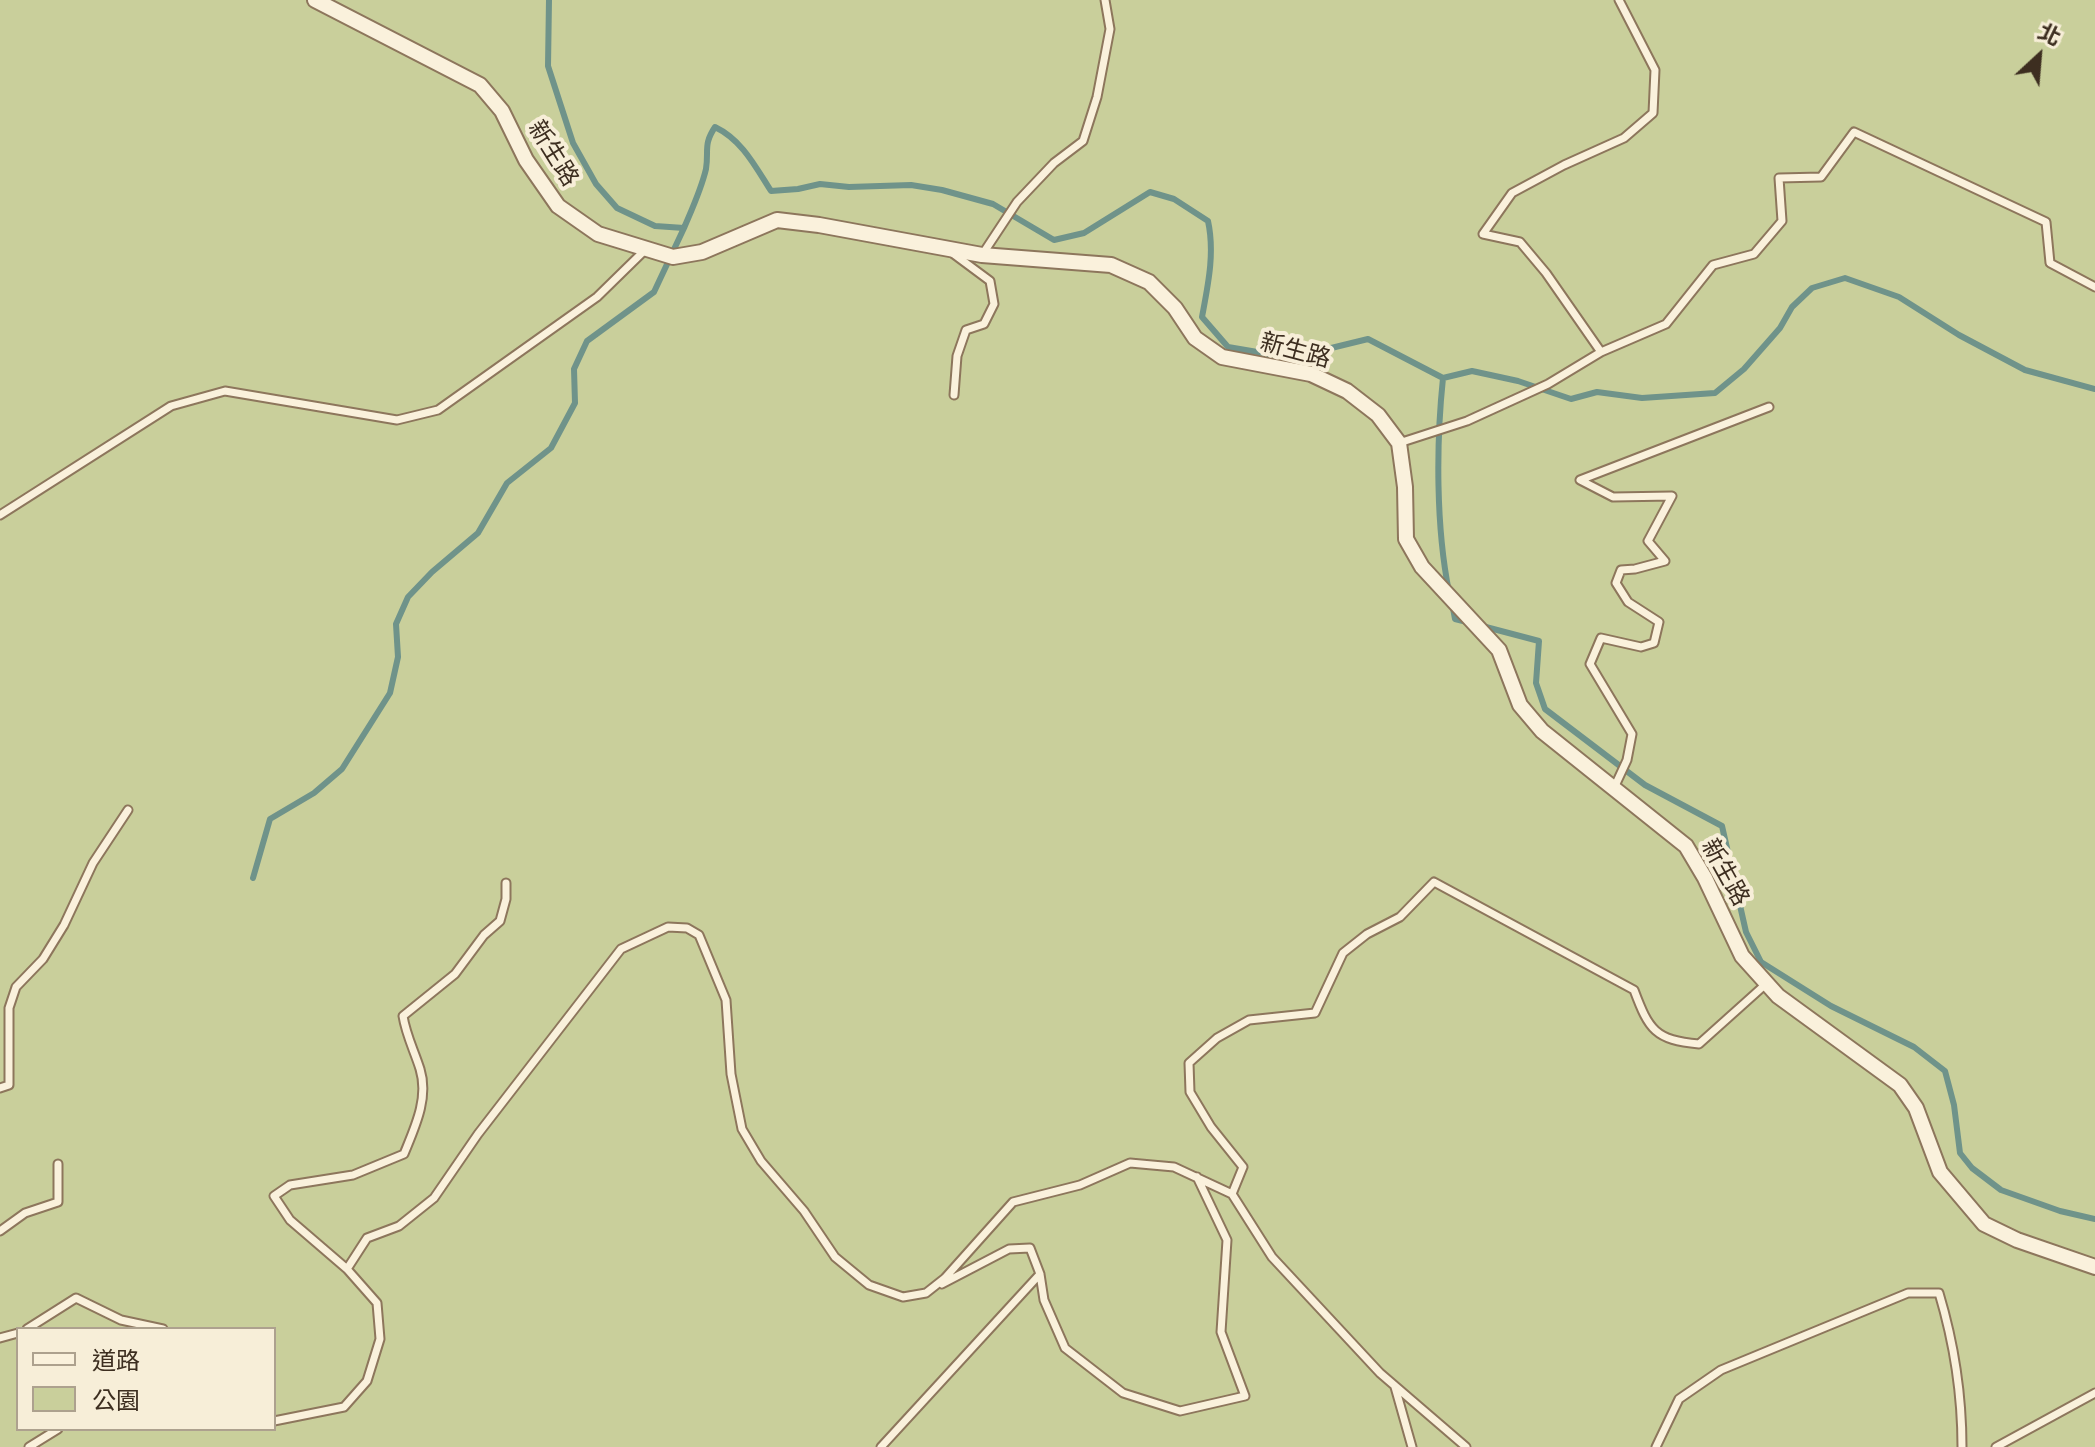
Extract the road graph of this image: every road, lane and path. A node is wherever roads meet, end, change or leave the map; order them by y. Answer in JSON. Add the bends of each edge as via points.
{"nodes":[{"id":1,"x":315,"y":0,"type":"edge"},
{"id":2,"x":1105,"y":0,"type":"edge"},
{"id":3,"x":1619,"y":0,"type":"edge"},
{"id":4,"x":946,"y":248,"type":"junction"},
{"id":5,"x":658,"y":253,"type":"junction"},
{"id":6,"x":982,"y":255,"type":"junction"},
{"id":7,"x":2095,"y":287,"type":"edge"},
{"id":8,"x":1601,"y":352,"type":"junction"},
{"id":9,"x":954,"y":395,"type":"dead end"},
{"id":10,"x":1769,"y":407,"type":"dead end"},
{"id":11,"x":1399,"y":443,"type":"junction"},
{"id":12,"x":0,"y":515,"type":"edge"},
{"id":13,"x":1616,"y":784,"type":"junction"},
{"id":14,"x":128,"y":810,"type":"dead end"},
{"id":15,"x":506,"y":883,"type":"dead end"},
{"id":16,"x":1767,"y":983,"type":"junction"},
{"id":17,"x":0,"y":1088,"type":"edge"},
{"id":18,"x":58,"y":1164,"type":"dead end"},
{"id":19,"x":1197,"y":1177,"type":"junction"},
{"id":20,"x":1232,"y":1194,"type":"junction"},
{"id":21,"x":0,"y":1231,"type":"edge"},
{"id":22,"x":2095,"y":1267,"type":"edge"},
{"id":23,"x":347,"y":1269,"type":"junction"},
{"id":24,"x":1040,"y":1274,"type":"junction"},
{"id":25,"x":926,"y":1293,"type":"junction"},
{"id":26,"x":30,"y":1327,"type":"edge"},
{"id":27,"x":154,"y":1327,"type":"edge"},
{"id":28,"x":1394,"y":1385,"type":"junction"},
{"id":29,"x":2095,"y":1393,"type":"edge"},
{"id":30,"x":276,"y":1421,"type":"edge"},
{"id":31,"x":55,"y":1431,"type":"edge"},
{"id":32,"x":29,"y":1447,"type":"edge"},
{"id":33,"x":881,"y":1447,"type":"edge"},
{"id":34,"x":1412,"y":1447,"type":"edge"},
{"id":35,"x":1466,"y":1447,"type":"edge"},
{"id":36,"x":1656,"y":1447,"type":"edge"},
{"id":37,"x":1962,"y":1447,"type":"edge"},
{"id":38,"x":1996,"y":1447,"type":"edge"}],
"edges":[{"from":1,"to":5,"type":"street","name":"新生路","via":[[480,85],[502,111],[526,160],[558,206],[598,234]]},
{"from":2,"to":6,"type":"lane","via":[[1110,29],[1083,141],[1016,204]]},
{"from":3,"to":8,"type":"lane","via":[[1655,70],[1653,113],[1624,138],[1512,193],[1483,234],[1520,242]]},
{"from":4,"to":5,"type":"street","name":"新生路","via":[[777,220],[702,252]]},
{"from":4,"to":6,"type":"street","name":"新生路"},
{"from":4,"to":9,"type":"lane","via":[[990,281],[994,304],[984,324],[966,330],[957,356]]},
{"from":5,"to":12,"type":"lane","via":[[438,410],[397,420],[225,391],[171,406]]},
{"from":6,"to":11,"type":"street","name":"新生路","via":[[1111,265],[1149,282],[1195,338],[1222,357],[1311,374],[1347,391],[1378,415]]},
{"from":7,"to":8,"type":"lane","via":[[2050,263],[2046,222],[1854,132],[1821,177],[1779,178],[1782,221],[1754,254],[1713,265],[1666,324]]},
{"from":8,"to":11,"type":"lane","via":[[1548,384]]},
{"from":10,"to":13,"type":"lane","via":[[1580,480],[1613,497],[1672,496],[1648,541],[1665,561],[1621,570],[1616,583],[1628,602],[1659,622],[1654,643],[1641,647],[1601,638],[1590,664],[1632,734]]},
{"from":11,"to":13,"type":"street","name":"新生路","via":[[1406,539],[1422,567],[1499,650],[1520,705],[1542,731]]},
{"from":13,"to":16,"type":"street","name":"新生路","via":[[1686,846],[1742,956]]},
{"from":14,"to":17,"type":"lane","via":[[93,863],[43,959],[16,987],[9,1008],[9,1085]]},
{"from":15,"to":23,"type":"lane","via":[[500,921],[455,974],[403,1016],[421,1071],[423,1100],[404,1154],[353,1175],[290,1185],[274,1196],[290,1220]]},
{"from":16,"to":20,"type":"lane","via":[[1699,1044],[1673,1042],[1647,1024],[1634,990],[1434,882],[1400,917],[1343,953],[1315,1013],[1249,1020],[1217,1038],[1189,1063],[1190,1092],[1243,1167]]},
{"from":16,"to":22,"type":"street","name":"新生路","via":[[1900,1085],[1916,1108],[1940,1172],[1984,1224]]},
{"from":18,"to":21,"type":"lane","via":[[58,1202],[25,1213]]},
{"from":19,"to":20,"type":"lane"},
{"from":19,"to":24,"type":"lane","via":[[1227,1240],[1221,1332],[1245,1396],[1180,1411],[1123,1393],[1065,1348],[1044,1300]]},
{"from":19,"to":25,"type":"lane","via":[[1174,1167],[1130,1163],[1080,1185],[1013,1202]]},
{"from":20,"to":28,"type":"lane","via":[[1272,1257]]},
{"from":23,"to":25,"type":"lane","via":[[367,1238],[399,1226],[434,1198],[621,949],[668,927],[699,935],[726,1000],[731,1074],[742,1129],[761,1161],[835,1257],[869,1285],[903,1297]]},
{"from":23,"to":30,"type":"lane","via":[[377,1303],[380,1339],[367,1381],[344,1407]]},
{"from":24,"to":25,"type":"lane","via":[[1030,1248],[1009,1249]]},
{"from":24,"to":33,"type":"lane"},
{"from":26,"to":27,"type":"lane","via":[[76,1298],[121,1320]]},
{"from":28,"to":34,"type":"lane"},
{"from":28,"to":35,"type":"lane"},
{"from":29,"to":38,"type":"lane"},
{"from":31,"to":32,"type":"lane"},
{"from":36,"to":37,"type":"lane","via":[[1679,1399],[1721,1370],[1908,1293],[1939,1293],[1951,1333]]}]}
